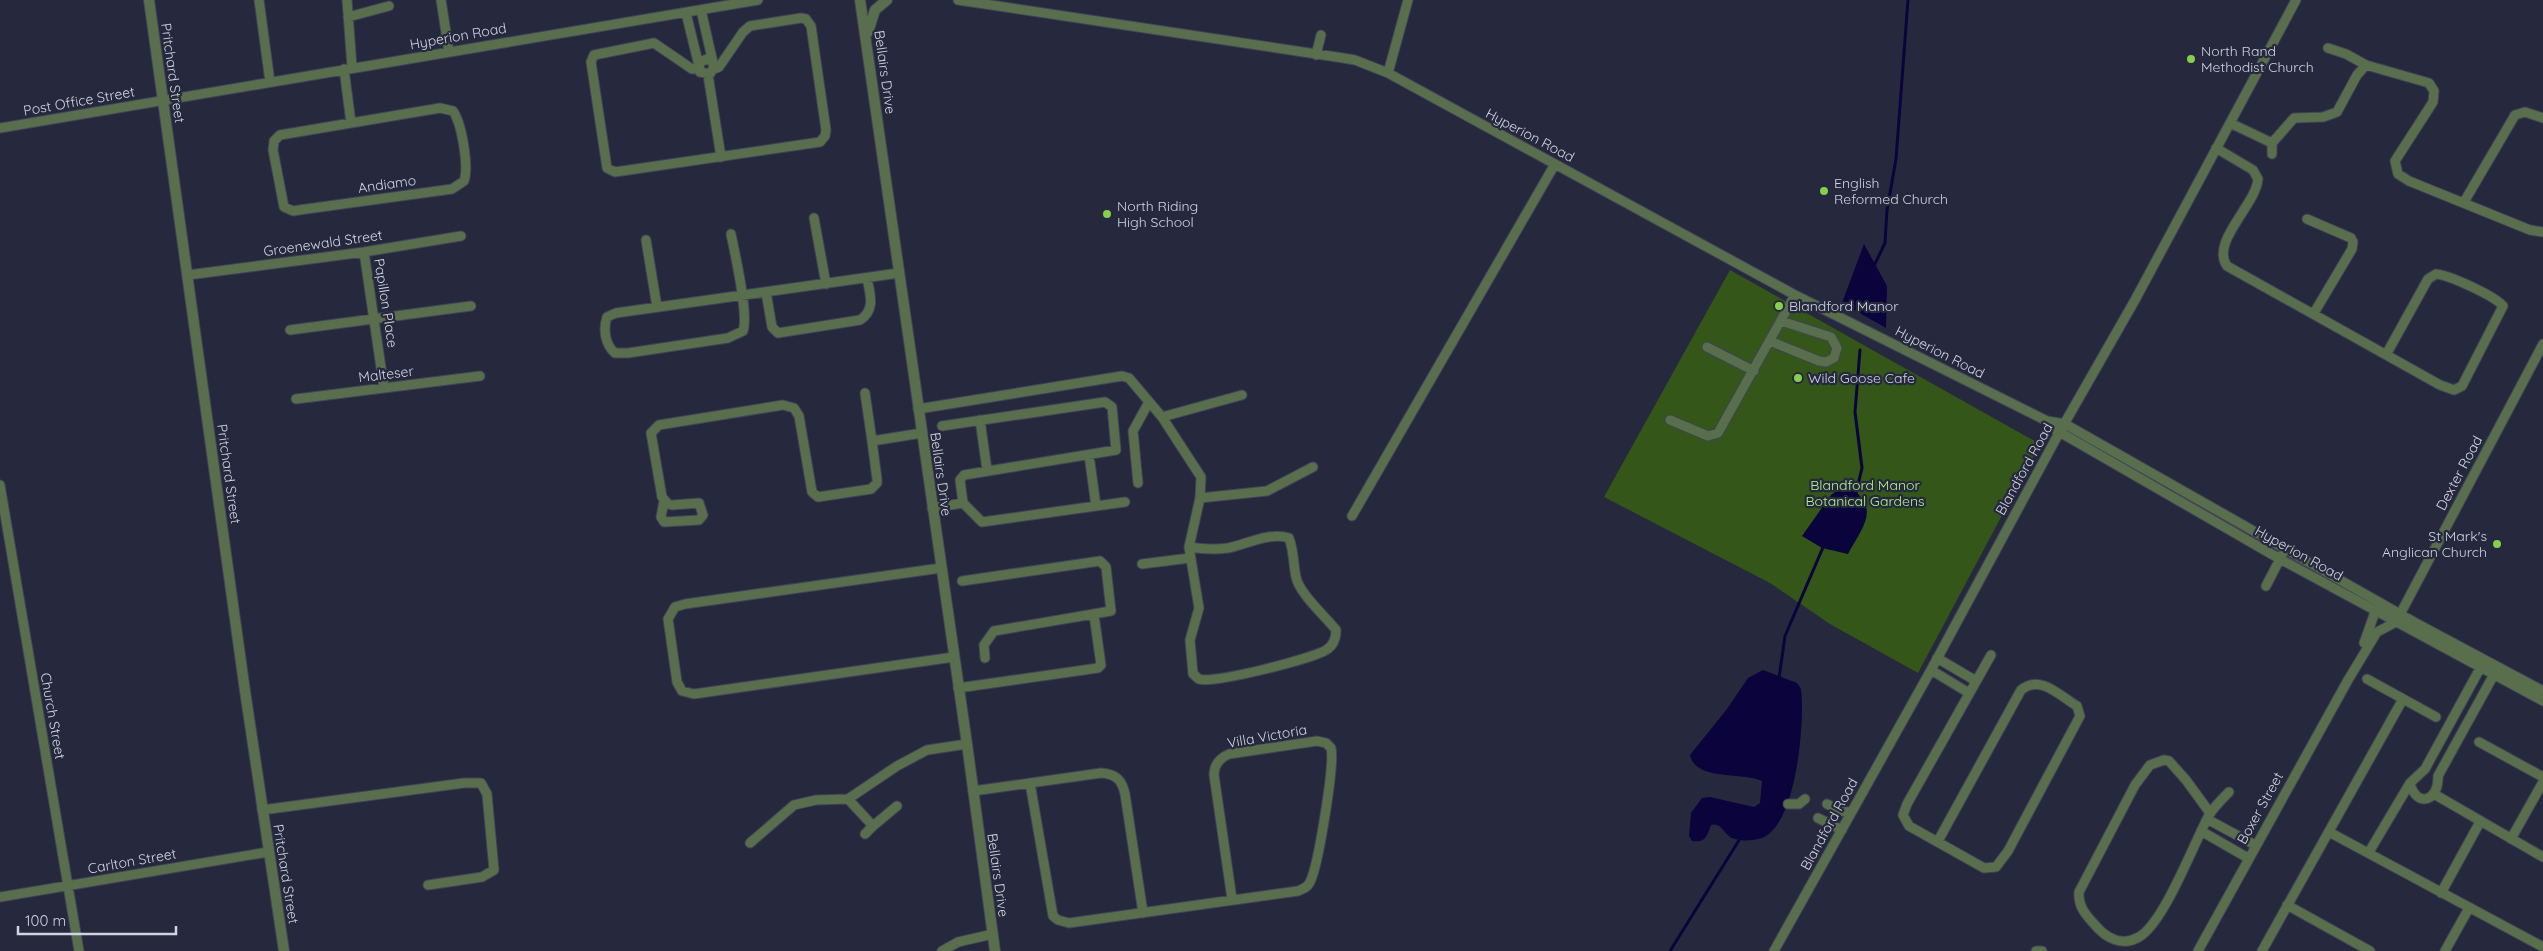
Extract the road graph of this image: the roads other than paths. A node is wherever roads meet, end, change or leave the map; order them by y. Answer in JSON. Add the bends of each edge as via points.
{"nodes":[{"id":1,"x":149,"y":0,"type":"edge"},
{"id":2,"x":258,"y":0,"type":"edge"},
{"id":3,"x":348,"y":0,"type":"edge"},
{"id":4,"x":441,"y":0,"type":"edge"},
{"id":5,"x":758,"y":0,"type":"edge"},
{"id":6,"x":860,"y":0,"type":"edge"},
{"id":7,"x":887,"y":0,"type":"edge"},
{"id":8,"x":958,"y":0,"type":"edge"},
{"id":9,"x":1408,"y":0,"type":"edge"},
{"id":10,"x":2296,"y":0,"type":"edge"},
{"id":11,"x":389,"y":6,"type":"dead end"},
{"id":12,"x":700,"y":10,"type":"junction"},
{"id":13,"x":686,"y":13,"type":"junction"},
{"id":14,"x":348,"y":17,"type":"junction"},
{"id":15,"x":1321,"y":35,"type":"dead end"},
{"id":16,"x":866,"y":39,"type":"junction"},
{"id":17,"x":2328,"y":48,"type":"dead end"},
{"id":18,"x":449,"y":52,"type":"junction"},
{"id":19,"x":1316,"y":55,"type":"junction"},
{"id":20,"x":2366,"y":65,"type":"junction"},
{"id":21,"x":699,"y":67,"type":"junction"},
{"id":22,"x":348,"y":68,"type":"junction"},
{"id":23,"x":711,"y":69,"type":"junction"},
{"id":24,"x":1388,"y":73,"type":"junction"},
{"id":25,"x":270,"y":82,"type":"junction"},
{"id":26,"x":163,"y":100,"type":"junction"},
{"id":27,"x":2543,"y":118,"type":"edge"},
{"id":28,"x":351,"y":123,"type":"junction"},
{"id":29,"x":2230,"y":123,"type":"junction"},
{"id":30,"x":0,"y":128,"type":"edge"},
{"id":31,"x":2272,"y":143,"type":"junction"},
{"id":32,"x":2216,"y":148,"type":"junction"},
{"id":33,"x":2272,"y":154,"type":"dead end"},
{"id":34,"x":721,"y":157,"type":"junction"},
{"id":35,"x":1555,"y":164,"type":"junction"},
{"id":36,"x":2464,"y":202,"type":"junction"},
{"id":37,"x":814,"y":218,"type":"dead end"},
{"id":38,"x":2307,"y":219,"type":"dead end"},
{"id":39,"x":2543,"y":232,"type":"edge"},
{"id":40,"x":732,"y":234,"type":"dead end"},
{"id":41,"x":461,"y":236,"type":"dead end"},
{"id":42,"x":646,"y":240,"type":"dead end"},
{"id":43,"x":364,"y":252,"type":"junction"},
{"id":44,"x":899,"y":273,"type":"junction"},
{"id":45,"x":188,"y":275,"type":"junction"},
{"id":46,"x":867,"y":278,"type":"junction"},
{"id":47,"x":826,"y":284,"type":"junction"},
{"id":48,"x":766,"y":292,"type":"junction"},
{"id":49,"x":1796,"y":295,"type":"junction"},
{"id":50,"x":741,"y":296,"type":"junction"},
{"id":51,"x":471,"y":306,"type":"dead end"},
{"id":52,"x":656,"y":307,"type":"junction"},
{"id":53,"x":2314,"y":313,"type":"junction"},
{"id":54,"x":374,"y":318,"type":"junction"},
{"id":55,"x":1781,"y":321,"type":"junction"},
{"id":56,"x":290,"y":330,"type":"dead end"},
{"id":57,"x":1770,"y":341,"type":"junction"},
{"id":58,"x":2543,"y":344,"type":"edge"},
{"id":59,"x":1707,"y":347,"type":"dead end"},
{"id":60,"x":2387,"y":353,"type":"junction"},
{"id":61,"x":1754,"y":371,"type":"junction"},
{"id":62,"x":480,"y":376,"type":"dead end"},
{"id":63,"x":384,"y":388,"type":"junction"},
{"id":64,"x":865,"y":392,"type":"dead end"},
{"id":65,"x":1242,"y":395,"type":"dead end"},
{"id":66,"x":296,"y":399,"type":"dead end"},
{"id":67,"x":1149,"y":402,"type":"junction"},
{"id":68,"x":918,"y":409,"type":"junction"},
{"id":69,"x":1162,"y":417,"type":"junction"},
{"id":70,"x":980,"y":420,"type":"junction"},
{"id":71,"x":1670,"y":420,"type":"dead end"},
{"id":72,"x":2047,"y":421,"type":"junction"},
{"id":73,"x":2065,"y":424,"type":"junction"},
{"id":74,"x":942,"y":426,"type":"dead end"},
{"id":75,"x":922,"y":433,"type":"junction"},
{"id":76,"x":2059,"y":433,"type":"junction"},
{"id":77,"x":872,"y":441,"type":"junction"},
{"id":78,"x":1089,"y":454,"type":"junction"},
{"id":79,"x":1313,"y":467,"type":"dead end"},
{"id":80,"x":987,"y":470,"type":"junction"},
{"id":81,"x":1138,"y":483,"type":"dead end"},
{"id":82,"x":0,"y":485,"type":"edge"},
{"id":83,"x":1200,"y":498,"type":"junction"},
{"id":84,"x":664,"y":501,"type":"junction"},
{"id":85,"x":1125,"y":502,"type":"dead end"},
{"id":86,"x":963,"y":503,"type":"junction"},
{"id":87,"x":1096,"y":506,"type":"junction"},
{"id":88,"x":932,"y":508,"type":"junction"},
{"id":89,"x":1352,"y":516,"type":"dead end"},
{"id":90,"x":1189,"y":547,"type":"junction"},
{"id":91,"x":2285,"y":548,"type":"junction"},
{"id":92,"x":1190,"y":558,"type":"junction"},
{"id":93,"x":2280,"y":559,"type":"junction"},
{"id":94,"x":1142,"y":564,"type":"dead end"},
{"id":95,"x":941,"y":568,"type":"junction"},
{"id":96,"x":962,"y":580,"type":"dead end"},
{"id":97,"x":2266,"y":586,"type":"dead end"},
{"id":98,"x":2375,"y":612,"type":"junction"},
{"id":99,"x":1094,"y":615,"type":"junction"},
{"id":100,"x":2398,"y":618,"type":"junction"},
{"id":101,"x":1991,"y":655,"type":"dead end"},
{"id":102,"x":954,"y":657,"type":"junction"},
{"id":103,"x":985,"y":658,"type":"dead end"},
{"id":104,"x":1937,"y":658,"type":"junction"},
{"id":105,"x":2483,"y":664,"type":"junction"},
{"id":106,"x":1931,"y":670,"type":"junction"},
{"id":107,"x":2496,"y":671,"type":"junction"},
{"id":108,"x":2367,"y":678,"type":"dead end"},
{"id":109,"x":2348,"y":680,"type":"junction"},
{"id":110,"x":1976,"y":681,"type":"junction"},
{"id":111,"x":958,"y":688,"type":"junction"},
{"id":112,"x":2543,"y":692,"type":"edge"},
{"id":113,"x":1969,"y":693,"type":"junction"},
{"id":114,"x":2403,"y":699,"type":"junction"},
{"id":115,"x":2543,"y":701,"type":"edge"},
{"id":116,"x":2436,"y":717,"type":"dead end"},
{"id":117,"x":2447,"y":730,"type":"junction"},
{"id":118,"x":2460,"y":736,"type":"junction"},
{"id":119,"x":2479,"y":742,"type":"dead end"},
{"id":120,"x":967,"y":744,"type":"junction"},
{"id":121,"x":2543,"y":777,"type":"edge"},
{"id":122,"x":2543,"y":782,"type":"edge"},
{"id":123,"x":1030,"y":783,"type":"junction"},
{"id":124,"x":2410,"y":783,"type":"junction"},
{"id":125,"x":973,"y":791,"type":"junction"},
{"id":126,"x":2229,"y":792,"type":"dead end"},
{"id":127,"x":2434,"y":794,"type":"junction"},
{"id":128,"x":848,"y":799,"type":"junction"},
{"id":129,"x":1805,"y":800,"type":"dead end"},
{"id":130,"x":1788,"y":804,"type":"dead end"},
{"id":131,"x":1827,"y":804,"type":"dead end"},
{"id":132,"x":897,"y":806,"type":"dead end"},
{"id":133,"x":262,"y":810,"type":"junction"},
{"id":134,"x":1850,"y":812,"type":"junction"},
{"id":135,"x":2209,"y":816,"type":"junction"},
{"id":136,"x":1818,"y":818,"type":"dead end"},
{"id":137,"x":2480,"y":822,"type":"junction"},
{"id":138,"x":873,"y":826,"type":"junction"},
{"id":139,"x":1842,"y":830,"type":"junction"},
{"id":140,"x":2201,"y":831,"type":"junction"},
{"id":141,"x":2329,"y":832,"type":"junction"},
{"id":142,"x":865,"y":834,"type":"dead end"},
{"id":143,"x":2511,"y":840,"type":"junction"},
{"id":144,"x":1938,"y":842,"type":"junction"},
{"id":145,"x":750,"y":843,"type":"dead end"},
{"id":146,"x":2255,"y":845,"type":"junction"},
{"id":147,"x":268,"y":852,"type":"junction"},
{"id":148,"x":2369,"y":852,"type":"junction"},
{"id":149,"x":2543,"y":857,"type":"edge"},
{"id":150,"x":2248,"y":858,"type":"junction"},
{"id":151,"x":428,"y":885,"type":"dead end"},
{"id":152,"x":68,"y":886,"type":"junction"},
{"id":153,"x":2441,"y":893,"type":"junction"},
{"id":154,"x":0,"y":897,"type":"edge"},
{"id":155,"x":1232,"y":899,"type":"junction"},
{"id":156,"x":2288,"y":905,"type":"junction"},
{"id":157,"x":2469,"y":908,"type":"junction"},
{"id":158,"x":1143,"y":913,"type":"junction"},
{"id":159,"x":993,"y":934,"type":"junction"},
{"id":160,"x":2543,"y":947,"type":"edge"},
{"id":161,"x":79,"y":951,"type":"edge"},
{"id":162,"x":284,"y":951,"type":"edge"},
{"id":163,"x":942,"y":951,"type":"edge"},
{"id":164,"x":995,"y":951,"type":"edge"},
{"id":165,"x":1774,"y":951,"type":"edge"},
{"id":166,"x":2036,"y":951,"type":"edge"},
{"id":167,"x":2042,"y":951,"type":"edge"},
{"id":168,"x":2198,"y":951,"type":"edge"},
{"id":169,"x":2262,"y":951,"type":"edge"},
{"id":170,"x":2370,"y":951,"type":"edge"},
{"id":171,"x":2445,"y":951,"type":"edge"}],
"edges":[{"from":1,"to":26,"type":"street","name":"Pritchard Street"},
{"from":2,"to":25,"type":"street"},
{"from":3,"to":14,"type":"street"},
{"from":4,"to":18,"type":"street"},
{"from":5,"to":12,"type":"street","name":"Hyperion Road"},
{"from":6,"to":16,"type":"street","name":"Bellairs Drive"},
{"from":7,"to":16,"type":"street","via":[[875,10]]},
{"from":8,"to":19,"type":"street","name":"Hyperion Road"},
{"from":9,"to":24,"type":"street"},
{"from":10,"to":29,"type":"street","name":"Blandford Road"},
{"from":11,"to":14,"type":"street"},
{"from":12,"to":13,"type":"street","name":"Hyperion Road"},
{"from":12,"to":23,"type":"street"},
{"from":13,"to":18,"type":"street","name":"Hyperion Road"},
{"from":13,"to":21,"type":"street"},
{"from":14,"to":22,"type":"street"},
{"from":15,"to":19,"type":"street"},
{"from":16,"to":44,"type":"street","name":"Bellairs Drive"},
{"from":17,"to":20,"type":"street"},
{"from":18,"to":22,"type":"street","name":"Hyperion Road"},
{"from":19,"to":24,"type":"street","name":"Hyperion Road","via":[[1355,60]]},
{"from":20,"to":31,"type":"street","via":[[2337,112],[2294,118]]},
{"from":20,"to":36,"type":"street","via":[[2420,79],[2432,87],[2435,93],[2433,102],[2397,157],[2395,169],[2409,181]]},
{"from":21,"to":23,"type":"street","via":[[702,74]]},
{"from":21,"to":23,"type":"street","via":[[704,60]]},
{"from":21,"to":34,"type":"street","via":[[692,69],[654,43],[594,55],[591,62],[606,164],[615,172]]},
{"from":22,"to":25,"type":"street","name":"Hyperion Road"},
{"from":22,"to":28,"type":"street"},
{"from":23,"to":34,"type":"street"},
{"from":23,"to":34,"type":"street","via":[[719,67],[750,26],[801,18],[811,26],[826,136],[820,142]]},
{"from":24,"to":35,"type":"street","name":"Hyperion Road"},
{"from":25,"to":26,"type":"street","name":"Hyperion Road"},
{"from":26,"to":30,"type":"street","name":"Post Office Street"},
{"from":26,"to":45,"type":"street","name":"Pritchard Street"},
{"from":27,"to":36,"type":"street","via":[[2525,112],[2515,115]]},
{"from":28,"to":28,"type":"street","name":"Andiamo","via":[[276,137],[273,150],[284,206],[293,211],[452,189],[464,181],[467,168],[459,124],[453,111],[440,108]]},
{"from":29,"to":31,"type":"street"},
{"from":29,"to":32,"type":"street","name":"Blandford Road"},
{"from":31,"to":33,"type":"street"},
{"from":32,"to":53,"type":"street","via":[[2253,170],[2258,179],[2255,191],[2224,244],[2224,262],[2231,269]]},
{"from":32,"to":73,"type":"street","name":"Blandford Road"},
{"from":35,"to":49,"type":"street","name":"Hyperion Road"},
{"from":35,"to":89,"type":"street"},
{"from":36,"to":39,"type":"street"},
{"from":37,"to":47,"type":"street"},
{"from":38,"to":53,"type":"street","via":[[2351,238],[2353,243]]},
{"from":40,"to":50,"type":"street"},
{"from":41,"to":43,"type":"street","name":"Groenewald Street"},
{"from":42,"to":52,"type":"street"},
{"from":43,"to":45,"type":"street","name":"Groenewald Street"},
{"from":43,"to":54,"type":"street","name":"Papillon Place"},
{"from":44,"to":46,"type":"street"},
{"from":44,"to":68,"type":"street","name":"Bellairs Drive"},
{"from":45,"to":133,"type":"street","name":"Pritchard Street"},
{"from":46,"to":47,"type":"street"},
{"from":46,"to":48,"type":"street","via":[[871,306],[868,314],[860,320],[778,333],[772,327]]},
{"from":47,"to":48,"type":"street"},
{"from":48,"to":50,"type":"street"},
{"from":49,"to":55,"type":"street"},
{"from":49,"to":72,"type":"street","name":"Hyperion Road"},
{"from":50,"to":52,"type":"street"},
{"from":50,"to":52,"type":"street","via":[[745,327],[737,335],[628,353],[611,350],[606,341],[604,324],[607,317]]},
{"from":51,"to":54,"type":"street"},
{"from":53,"to":60,"type":"street"},
{"from":54,"to":56,"type":"street"},
{"from":54,"to":63,"type":"street","name":"Papillon Place"},
{"from":55,"to":57,"type":"street"},
{"from":55,"to":57,"type":"street","via":[[1831,337],[1837,354],[1831,360],[1819,361]]},
{"from":57,"to":61,"type":"street"},
{"from":58,"to":100,"type":"street","name":"Dexter Road"},
{"from":59,"to":61,"type":"street"},
{"from":60,"to":60,"type":"street","via":[[2446,388],[2458,388],[2464,384],[2467,372],[2503,306],[2436,274],[2428,279]]},
{"from":61,"to":71,"type":"street","via":[[1718,433],[1708,436]]},
{"from":62,"to":63,"type":"street","name":"Malteser"},
{"from":63,"to":66,"type":"street","name":"Malteser"},
{"from":64,"to":77,"type":"street"},
{"from":65,"to":69,"type":"street"},
{"from":67,"to":68,"type":"street","via":[[1129,378],[1122,376]]},
{"from":67,"to":69,"type":"street"},
{"from":67,"to":81,"type":"street","via":[[1133,431]]},
{"from":68,"to":75,"type":"street","name":"Bellairs Drive"},
{"from":69,"to":83,"type":"street","via":[[1201,477]]},
{"from":70,"to":74,"type":"street"},
{"from":70,"to":78,"type":"street","via":[[1108,402],[1112,407],[1117,448]]},
{"from":70,"to":80,"type":"street"},
{"from":72,"to":73,"type":"street","name":"Hyperion Road"},
{"from":72,"to":76,"type":"street","name":"Hyperion Road"},
{"from":73,"to":76,"type":"street","name":"Blandford Road"},
{"from":73,"to":91,"type":"street","name":"Hyperion Road"},
{"from":75,"to":77,"type":"street"},
{"from":75,"to":88,"type":"street","name":"Bellairs Drive"},
{"from":76,"to":93,"type":"street","name":"Hyperion Road"},
{"from":76,"to":104,"type":"street","name":"Blandford Road"},
{"from":77,"to":84,"type":"street","via":[[875,486],[816,497],[812,492],[799,416],[794,408],[783,406],[659,425],[651,433]]},
{"from":78,"to":80,"type":"street"},
{"from":78,"to":87,"type":"street"},
{"from":79,"to":83,"type":"street","via":[[1267,491]]},
{"from":80,"to":86,"type":"street","via":[[960,478]]},
{"from":82,"to":152,"type":"street","name":"Church Street"},
{"from":83,"to":90,"type":"street"},
{"from":84,"to":84,"type":"street","via":[[672,505],[699,503],[703,515],[699,520],[664,522],[661,517]]},
{"from":85,"to":87,"type":"street"},
{"from":86,"to":87,"type":"street","via":[[982,522]]},
{"from":86,"to":88,"type":"street"},
{"from":88,"to":95,"type":"street","name":"Bellairs Drive"},
{"from":90,"to":92,"type":"street"},
{"from":90,"to":92,"type":"street","via":[[1208,550],[1273,536],[1289,538],[1301,588],[1336,630],[1336,638],[1327,650],[1282,666],[1199,679],[1193,674],[1191,664],[1190,640],[1199,608]]},
{"from":91,"to":93,"type":"street"},
{"from":91,"to":100,"type":"street","name":"Hyperion Road"},
{"from":92,"to":94,"type":"street"},
{"from":93,"to":97,"type":"street"},
{"from":93,"to":98,"type":"street","name":"Hyperion Road"},
{"from":95,"to":102,"type":"street","name":"Bellairs Drive"},
{"from":95,"to":102,"type":"street","via":[[675,607],[668,619],[677,682],[682,691],[694,694]]},
{"from":96,"to":99,"type":"street","via":[[1102,561],[1106,567],[1112,609],[1108,613]]},
{"from":98,"to":100,"type":"street","name":"Hyperion Road"},
{"from":98,"to":109,"type":"street","name":"Boxer Street"},
{"from":99,"to":103,"type":"street","via":[[994,630],[984,645]]},
{"from":99,"to":111,"type":"street","via":[[1101,665],[1098,668]]},
{"from":100,"to":105,"type":"street","name":"Hyperion Road"},
{"from":100,"to":109,"type":"street","name":"Boxer Street","via":[[2377,632]]},
{"from":101,"to":110,"type":"street"},
{"from":102,"to":111,"type":"street","name":"Bellairs Drive"},
{"from":104,"to":106,"type":"street","name":"Blandford Road"},
{"from":104,"to":110,"type":"street"},
{"from":105,"to":107,"type":"street","name":"Hyperion Road"},
{"from":105,"to":117,"type":"street"},
{"from":106,"to":113,"type":"street"},
{"from":106,"to":134,"type":"street","name":"Blandford Road"},
{"from":107,"to":112,"type":"street","name":"Hyperion Road"},
{"from":107,"to":115,"type":"street","name":"Hyperion Road"},
{"from":107,"to":118,"type":"street"},
{"from":108,"to":114,"type":"street"},
{"from":109,"to":146,"type":"street","name":"Boxer Street"},
{"from":110,"to":113,"type":"street"},
{"from":111,"to":120,"type":"street","name":"Bellairs Drive"},
{"from":113,"to":144,"type":"street","via":[[1904,811],[1907,823]]},
{"from":114,"to":116,"type":"street"},
{"from":114,"to":141,"type":"street"},
{"from":117,"to":118,"type":"street"},
{"from":117,"to":124,"type":"street","via":[[2425,769]]},
{"from":118,"to":127,"type":"street","via":[[2438,776]]},
{"from":119,"to":121,"type":"street"},
{"from":120,"to":125,"type":"street","name":"Bellairs Drive"},
{"from":120,"to":128,"type":"street","via":[[927,750]]},
{"from":122,"to":143,"type":"street"},
{"from":123,"to":125,"type":"street"},
{"from":123,"to":158,"type":"street","name":"Villa Victoria","via":[[1053,916],[1069,923]]},
{"from":123,"to":158,"type":"street","via":[[1101,773],[1120,780],[1125,794]]},
{"from":124,"to":127,"type":"street","via":[[2416,796],[2427,798]]},
{"from":124,"to":148,"type":"street"},
{"from":125,"to":159,"type":"street","name":"Bellairs Drive"},
{"from":126,"to":135,"type":"street"},
{"from":127,"to":137,"type":"street"},
{"from":128,"to":138,"type":"street"},
{"from":128,"to":145,"type":"street","via":[[816,800],[794,805]]},
{"from":129,"to":130,"type":"street","via":[[1799,804]]},
{"from":131,"to":134,"type":"street"},
{"from":132,"to":138,"type":"street"},
{"from":133,"to":147,"type":"street","name":"Pritchard Street"},
{"from":133,"to":151,"type":"street","via":[[481,783],[486,790],[494,870],[482,877]]},
{"from":134,"to":139,"type":"street","name":"Blandford Road"},
{"from":135,"to":140,"type":"street"},
{"from":135,"to":140,"type":"street","via":[[2182,774],[2168,761],[2150,766],[2135,785],[2079,892],[2083,912],[2110,939],[2124,942],[2139,937],[2158,917]]},
{"from":135,"to":146,"type":"street"},
{"from":136,"to":139,"type":"street"},
{"from":137,"to":143,"type":"street"},
{"from":137,"to":153,"type":"street"},
{"from":138,"to":142,"type":"street"},
{"from":139,"to":165,"type":"street","name":"Blandford Road"},
{"from":140,"to":150,"type":"street"},
{"from":141,"to":148,"type":"street"},
{"from":141,"to":156,"type":"street"},
{"from":143,"to":149,"type":"street"},
{"from":144,"to":144,"type":"street","via":[[1984,868],[2001,862],[2078,724],[2077,706],[2043,684],[2030,684],[2022,690],[2015,697]]},
{"from":146,"to":150,"type":"street","name":"Boxer Street"},
{"from":147,"to":152,"type":"street","name":"Carlton Street"},
{"from":147,"to":162,"type":"street","name":"Pritchard Street"},
{"from":148,"to":153,"type":"street"},
{"from":150,"to":168,"type":"street","name":"Boxer Street"},
{"from":152,"to":154,"type":"street","name":"Carlton Street"},
{"from":152,"to":161,"type":"street","name":"Church Street"},
{"from":153,"to":157,"type":"street"},
{"from":155,"to":155,"type":"street","name":"Villa Victoria","via":[[1298,891],[1308,885],[1332,769],[1331,748],[1326,743],[1317,741],[1229,754],[1215,767]]},
{"from":155,"to":158,"type":"street","name":"Villa Victoria"},
{"from":156,"to":169,"type":"street"},
{"from":156,"to":170,"type":"street"},
{"from":157,"to":160,"type":"street"},
{"from":157,"to":171,"type":"street"},
{"from":159,"to":163,"type":"street","via":[[958,942]]},
{"from":159,"to":164,"type":"street","name":"Bellairs Drive"},
{"from":166,"to":167,"type":"street"}]}
